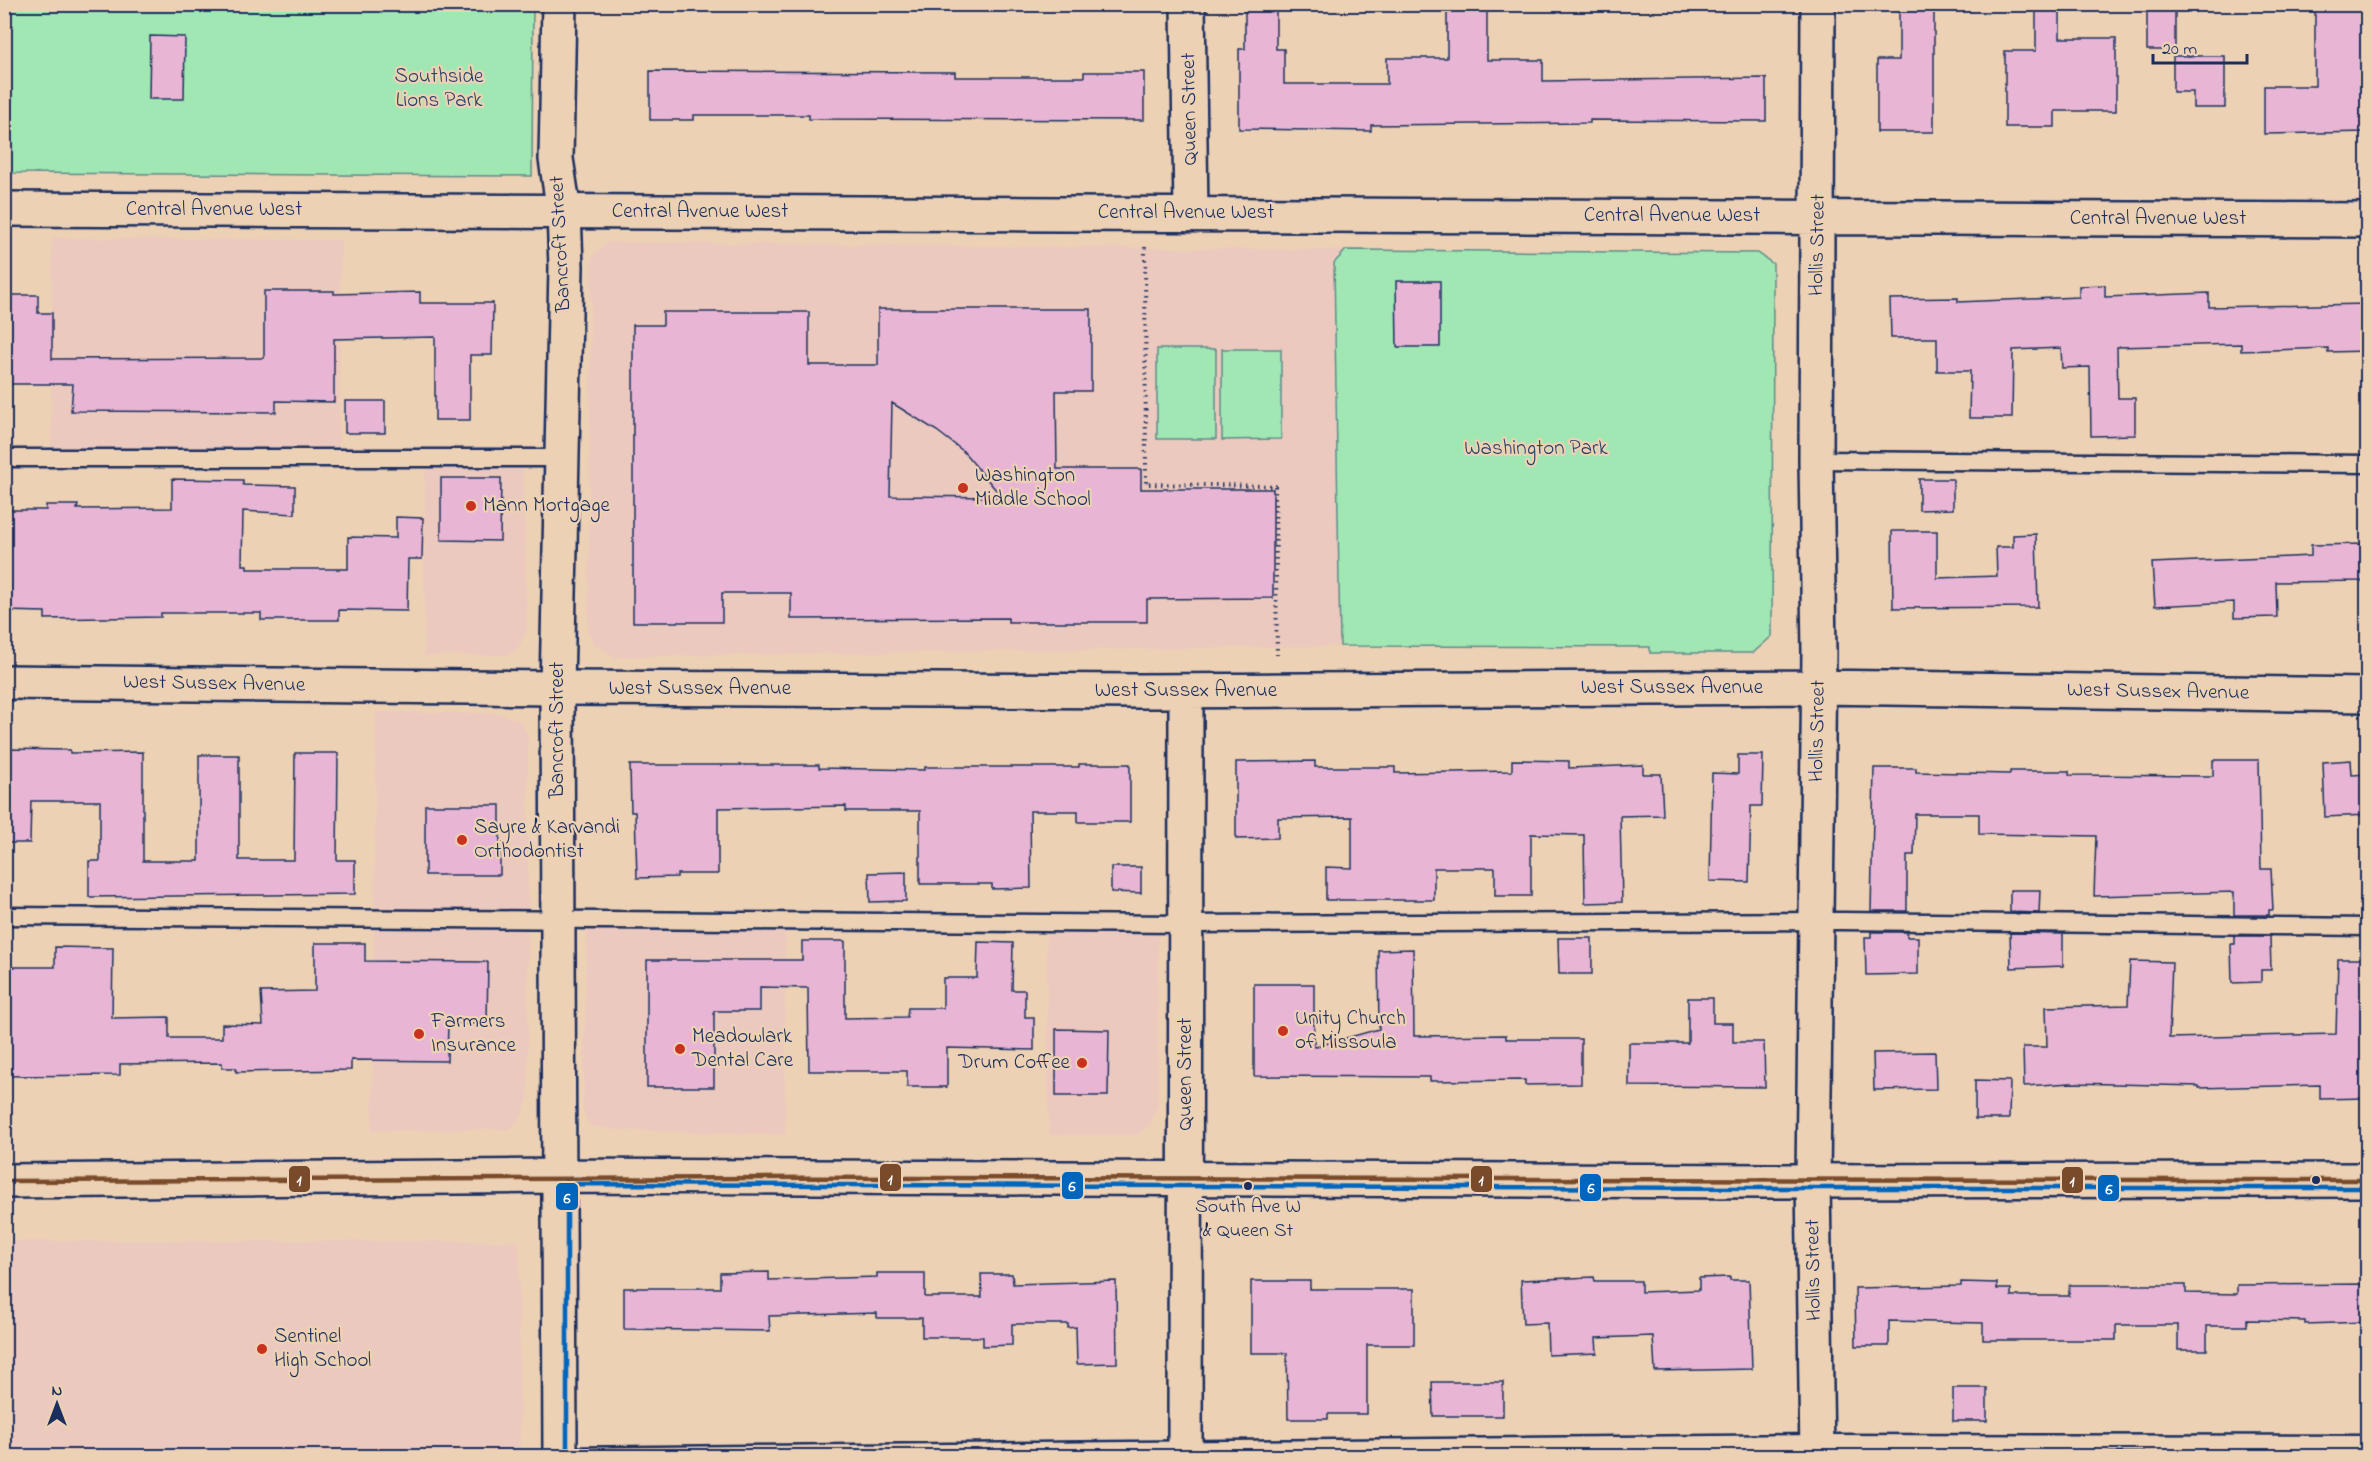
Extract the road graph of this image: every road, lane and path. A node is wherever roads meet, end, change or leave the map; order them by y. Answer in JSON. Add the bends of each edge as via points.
{"nodes":[{"id":1,"x":559,"y":4,"type":"edge"},
{"id":2,"x":1188,"y":4,"type":"edge"},
{"id":3,"x":1818,"y":4,"type":"edge"},
{"id":4,"x":4,"y":209,"type":"edge"},
{"id":5,"x":564,"y":212,"type":"junction"},
{"id":6,"x":1191,"y":213,"type":"junction"},
{"id":7,"x":1818,"y":218,"type":"junction"},
{"id":8,"x":2367,"y":220,"type":"edge"},
{"id":9,"x":1145,"y":245,"type":"dead end"},
{"id":10,"x":4,"y":458,"type":"edge"},
{"id":11,"x":562,"y":458,"type":"junction"},
{"id":12,"x":1816,"y":460,"type":"junction"},
{"id":13,"x":2367,"y":464,"type":"edge"},
{"id":14,"x":1277,"y":655,"type":"dead end"},
{"id":15,"x":4,"y":681,"type":"edge"},
{"id":16,"x":1818,"y":687,"type":"junction"},
{"id":17,"x":557,"y":688,"type":"junction"},
{"id":18,"x":1186,"y":691,"type":"junction"},
{"id":19,"x":2367,"y":695,"type":"edge"},
{"id":20,"x":4,"y":916,"type":"edge"},
{"id":21,"x":558,"y":920,"type":"junction"},
{"id":22,"x":1816,"y":921,"type":"junction"},
{"id":23,"x":1186,"y":924,"type":"junction"},
{"id":24,"x":2367,"y":927,"type":"edge"},
{"id":25,"x":559,"y":1176,"type":"junction"},
{"id":26,"x":1186,"y":1180,"type":"junction"},
{"id":27,"x":2367,"y":1180,"type":"edge"},
{"id":28,"x":4,"y":1181,"type":"edge"},
{"id":29,"x":1813,"y":1181,"type":"junction"},
{"id":30,"x":2367,"y":1444,"type":"edge"},
{"id":31,"x":1817,"y":1450,"type":"edge"},
{"id":32,"x":1185,"y":1453,"type":"edge"},
{"id":33,"x":560,"y":1456,"type":"edge"}],
"edges":[{"from":1,"to":5,"type":"street","name":"Bancroft Street","via":[[556,159]]},
{"from":2,"to":6,"type":"street","name":"Queen Street"},
{"from":3,"to":7,"type":"street","name":"Hollis Street"},
{"from":4,"to":5,"type":"street","name":"Central Avenue West"},
{"from":5,"to":6,"type":"street","name":"Central Avenue West"},
{"from":5,"to":11,"type":"street","name":"Bancroft Street"},
{"from":6,"to":7,"type":"street","name":"Central Avenue West"},
{"from":7,"to":8,"type":"street","name":"Central Avenue West"},
{"from":7,"to":12,"type":"street","name":"Hollis Street"},
{"from":9,"to":14,"type":"path","via":[[1146,484],[1275,486]]},
{"from":10,"to":11,"type":"lane"},
{"from":11,"to":17,"type":"street","name":"Bancroft Street"},
{"from":12,"to":13,"type":"lane"},
{"from":12,"to":16,"type":"street","name":"Hollis Street"},
{"from":15,"to":17,"type":"street","name":"West Sussex Avenue"},
{"from":16,"to":18,"type":"street","name":"West Sussex Avenue"},
{"from":16,"to":19,"type":"street","name":"West Sussex Avenue"},
{"from":16,"to":22,"type":"street","name":"Hollis Street"},
{"from":17,"to":18,"type":"street","name":"West Sussex Avenue"},
{"from":17,"to":21,"type":"street","name":"Bancroft Street"},
{"from":18,"to":23,"type":"street","name":"Queen Street"},
{"from":20,"to":21,"type":"lane"},
{"from":21,"to":23,"type":"lane"},
{"from":21,"to":25,"type":"street","name":"Bancroft Street"},
{"from":22,"to":23,"type":"lane"},
{"from":22,"to":24,"type":"lane"},
{"from":22,"to":29,"type":"street","name":"Hollis Street"},
{"from":23,"to":26,"type":"street","name":"Queen Street"},
{"from":25,"to":26,"type":"street"},
{"from":25,"to":28,"type":"street"},
{"from":25,"to":33,"type":"street","name":"Bancroft Street"},
{"from":26,"to":29,"type":"street"},
{"from":26,"to":32,"type":"street","name":"Queen Street"},
{"from":27,"to":29,"type":"street"},
{"from":29,"to":31,"type":"street","name":"Hollis Street"},
{"from":30,"to":31,"type":"lane"},
{"from":31,"to":32,"type":"lane"},
{"from":32,"to":33,"type":"lane"}]}
